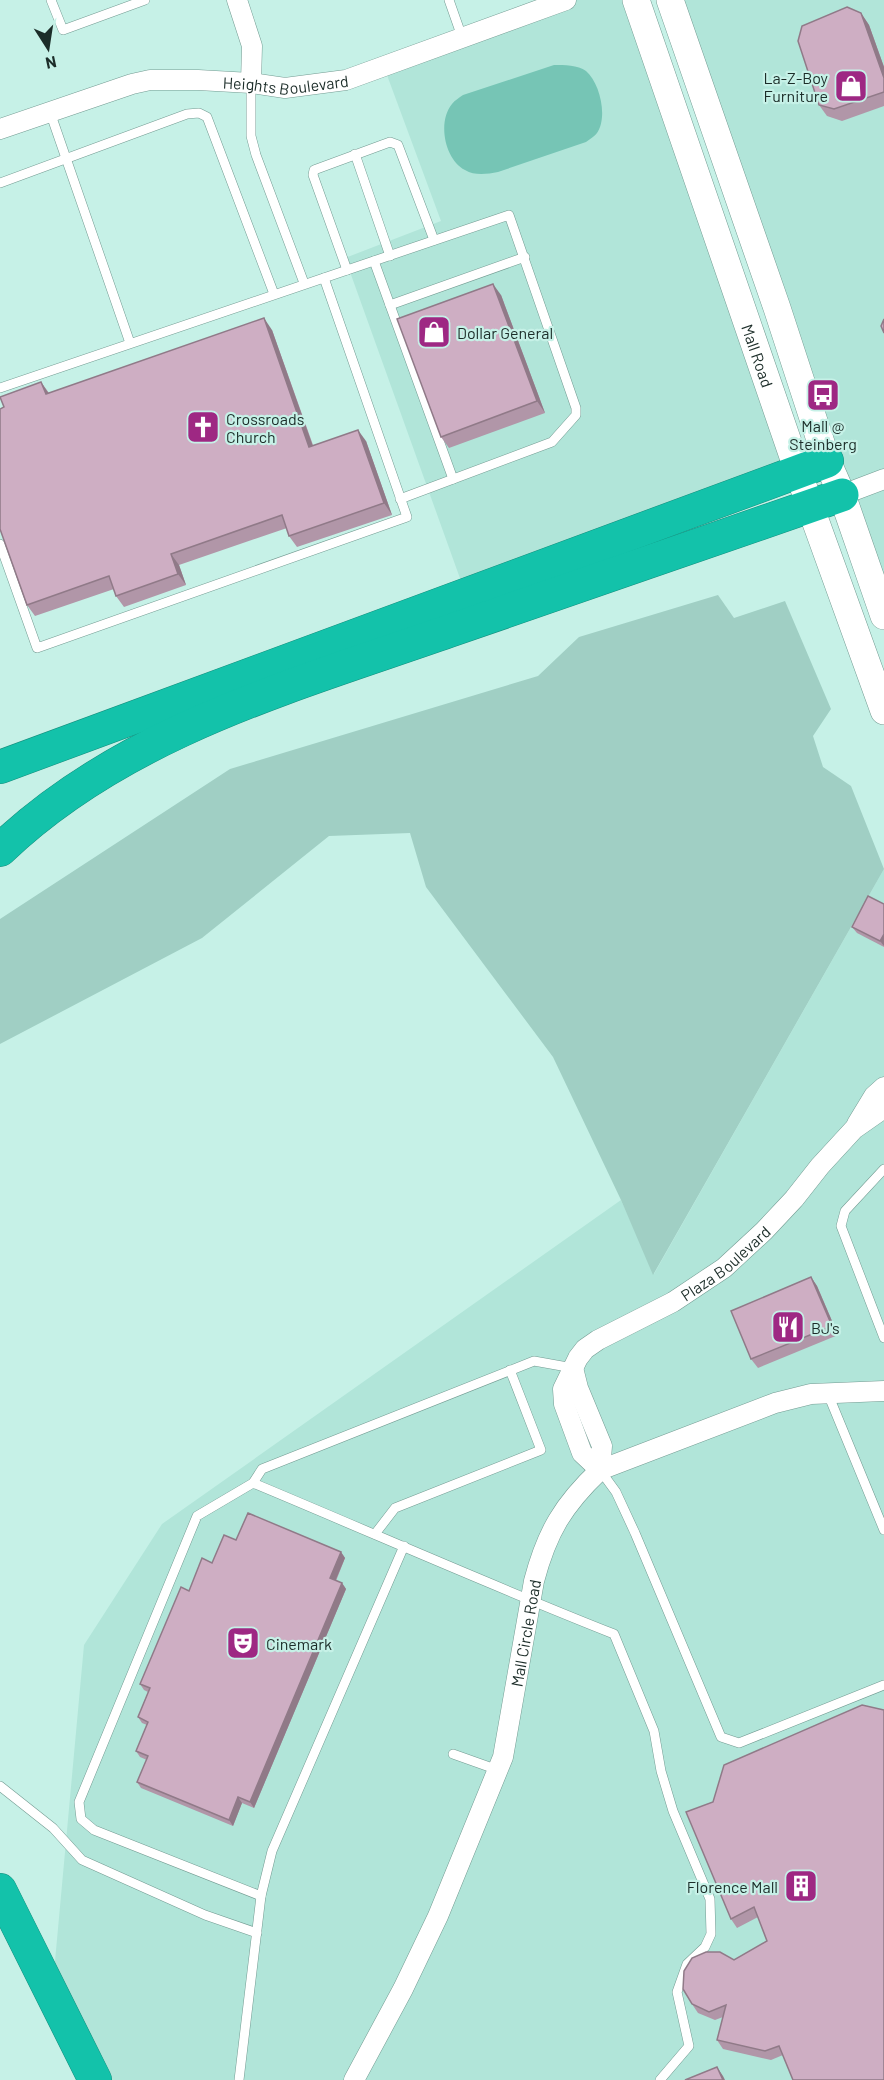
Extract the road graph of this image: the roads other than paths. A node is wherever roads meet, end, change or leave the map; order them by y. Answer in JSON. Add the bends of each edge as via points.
{"nodes":[{"id":1,"x":51,"y":0,"type":"edge"},
{"id":2,"x":145,"y":0,"type":"edge"},
{"id":3,"x":237,"y":0,"type":"edge"},
{"id":4,"x":449,"y":0,"type":"edge"},
{"id":5,"x":566,"y":0,"type":"edge"},
{"id":6,"x":636,"y":0,"type":"edge"},
{"id":7,"x":670,"y":0,"type":"edge"},
{"id":8,"x":462,"y":37,"type":"junction"},
{"id":9,"x":251,"y":83,"type":"junction"},
{"id":10,"x":50,"y":112,"type":"junction"},
{"id":11,"x":0,"y":129,"type":"edge"},
{"id":12,"x":355,"y":154,"type":"junction"},
{"id":13,"x":66,"y":160,"type":"junction"},
{"id":14,"x":0,"y":183,"type":"edge"},
{"id":15,"x":434,"y":240,"type":"junction"},
{"id":16,"x":390,"y":256,"type":"junction"},
{"id":17,"x":525,"y":257,"type":"junction"},
{"id":18,"x":374,"y":261,"type":"junction"},
{"id":19,"x":347,"y":270,"type":"junction"},
{"id":20,"x":324,"y":278,"type":"junction"},
{"id":21,"x":304,"y":284,"type":"junction"},
{"id":22,"x":274,"y":294,"type":"junction"},
{"id":23,"x":390,"y":305,"type":"junction"},
{"id":24,"x":130,"y":343,"type":"junction"},
{"id":25,"x":0,"y":388,"type":"edge"},
{"id":26,"x":812,"y":466,"type":"junction"},
{"id":27,"x":453,"y":479,"type":"junction"},
{"id":28,"x":884,"y":479,"type":"edge"},
{"id":29,"x":842,"y":495,"type":"junction"},
{"id":30,"x":400,"y":499,"type":"junction"},
{"id":31,"x":810,"y":506,"type":"junction"},
{"id":32,"x":0,"y":544,"type":"edge"},
{"id":33,"x":884,"y":616,"type":"edge"},
{"id":34,"x":884,"y":711,"type":"edge"},
{"id":35,"x":0,"y":767,"type":"edge"},
{"id":36,"x":0,"y":850,"type":"edge"},
{"id":37,"x":884,"y":1087,"type":"edge"},
{"id":38,"x":884,"y":1108,"type":"edge"},
{"id":39,"x":854,"y":1130,"type":"junction"},
{"id":40,"x":884,"y":1169,"type":"edge"},
{"id":41,"x":884,"y":1338,"type":"edge"},
{"id":42,"x":573,"y":1368,"type":"junction"},
{"id":43,"x":510,"y":1370,"type":"junction"},
{"id":44,"x":884,"y":1391,"type":"edge"},
{"id":45,"x":828,"y":1393,"type":"junction"},
{"id":46,"x":600,"y":1470,"type":"junction"},
{"id":47,"x":253,"y":1483,"type":"junction"},
{"id":48,"x":884,"y":1530,"type":"edge"},
{"id":49,"x":375,"y":1534,"type":"junction"},
{"id":50,"x":404,"y":1546,"type":"junction"},
{"id":51,"x":531,"y":1602,"type":"junction"},
{"id":52,"x":884,"y":1685,"type":"edge"},
{"id":53,"x":453,"y":1754,"type":"dead end"},
{"id":54,"x":498,"y":1770,"type":"junction"},
{"id":55,"x":0,"y":1786,"type":"edge"},
{"id":56,"x":0,"y":1890,"type":"edge"},
{"id":57,"x":261,"y":1896,"type":"junction"},
{"id":58,"x":257,"y":1933,"type":"junction"},
{"id":59,"x":95,"y":2080,"type":"edge"},
{"id":60,"x":239,"y":2080,"type":"edge"},
{"id":61,"x":354,"y":2080,"type":"edge"},
{"id":62,"x":660,"y":2080,"type":"edge"}],
"edges":[{"from":1,"to":2,"type":"lane","via":[[63,30]]},
{"from":3,"to":9,"type":"street","via":[[252,46]]},
{"from":4,"to":8,"type":"lane"},
{"from":5,"to":8,"type":"street","name":"Heights Boulevard"},
{"from":6,"to":26,"type":"main road","name":"Mall Road"},
{"from":7,"to":26,"type":"main road","name":"Mall Road","via":[[768,282]]},
{"from":8,"to":9,"type":"street","name":"Heights Boulevard","via":[[346,80],[285,88]]},
{"from":9,"to":10,"type":"street","name":"Heights Boulevard","via":[[150,80]]},
{"from":9,"to":21,"type":"lane","via":[[251,136],[256,155]]},
{"from":10,"to":11,"type":"street","name":"Heights Boulevard"},
{"from":10,"to":13,"type":"lane"},
{"from":12,"to":15,"type":"lane","via":[[390,142],[398,146]]},
{"from":12,"to":16,"type":"lane"},
{"from":12,"to":19,"type":"lane","via":[[315,168],[313,174]]},
{"from":13,"to":14,"type":"lane"},
{"from":13,"to":22,"type":"lane","via":[[187,114],[199,112],[207,117]]},
{"from":13,"to":24,"type":"lane"},
{"from":15,"to":16,"type":"lane"},
{"from":15,"to":17,"type":"lane","via":[[509,215]]},
{"from":16,"to":18,"type":"lane"},
{"from":17,"to":23,"type":"lane"},
{"from":17,"to":27,"type":"lane","via":[[576,415],[552,442]]},
{"from":18,"to":19,"type":"lane"},
{"from":18,"to":23,"type":"lane"},
{"from":19,"to":20,"type":"lane"},
{"from":20,"to":21,"type":"lane"},
{"from":20,"to":30,"type":"lane"},
{"from":21,"to":22,"type":"lane"},
{"from":22,"to":24,"type":"lane"},
{"from":23,"to":27,"type":"lane"},
{"from":24,"to":25,"type":"lane"},
{"from":26,"to":29,"type":"main road","name":"Mall Road"},
{"from":26,"to":31,"type":"main road","name":"Mall Road"},
{"from":26,"to":35,"type":"highway"},
{"from":27,"to":30,"type":"lane"},
{"from":28,"to":29,"type":"street"},
{"from":29,"to":31,"type":"highway"},
{"from":29,"to":33,"type":"main road","name":"Mall Road"},
{"from":30,"to":32,"type":"lane","via":[[407,518],[38,648]]},
{"from":31,"to":34,"type":"main road","name":"Mall Road"},
{"from":31,"to":36,"type":"highway","via":[[208,718],[136,752],[81,785]]},
{"from":37,"to":39,"type":"street","name":"Plaza Boulevard","via":[[869,1102]]},
{"from":38,"to":39,"type":"street","name":"Plaza Boulevard"},
{"from":39,"to":42,"type":"street","name":"Plaza Boulevard","via":[[764,1231],[724,1268],[673,1302],[598,1340],[585,1349]]},
{"from":40,"to":41,"type":"lane","via":[[845,1211],[841,1226]]},
{"from":42,"to":43,"type":"lane","via":[[534,1361]]},
{"from":42,"to":46,"type":"street","via":[[602,1446]]},
{"from":43,"to":47,"type":"lane","via":[[262,1469]]},
{"from":43,"to":49,"type":"lane","via":[[541,1450],[395,1508]]},
{"from":44,"to":45,"type":"street","name":"Mall Circle Road"},
{"from":45,"to":46,"type":"street","name":"Mall Circle Road","via":[[775,1403]]},
{"from":45,"to":48,"type":"lane"},
{"from":46,"to":51,"type":"street","name":"Mall Circle Road","via":[[578,1491],[550,1533],[540,1558]]},
{"from":46,"to":52,"type":"lane","via":[[616,1492],[635,1533],[721,1737],[740,1743]]},
{"from":47,"to":49,"type":"lane"},
{"from":47,"to":57,"type":"lane","via":[[197,1516],[80,1802],[81,1819],[94,1830]]},
{"from":49,"to":50,"type":"lane"},
{"from":50,"to":51,"type":"lane"},
{"from":50,"to":57,"type":"lane","via":[[272,1851]]},
{"from":51,"to":54,"type":"street","name":"Mall Circle Road"},
{"from":51,"to":62,"type":"lane","via":[[614,1634],[654,1731],[673,1811],[711,1899],[711,1934],[705,1947],[687,1964],[677,1992],[689,2046]]},
{"from":53,"to":54,"type":"lane"},
{"from":54,"to":61,"type":"street","name":"Mall Circle Road","via":[[438,1916]]},
{"from":55,"to":58,"type":"lane","via":[[53,1828],[82,1860],[205,1915]]},
{"from":56,"to":59,"type":"highway"},
{"from":57,"to":58,"type":"lane"},
{"from":58,"to":60,"type":"lane"}]}
